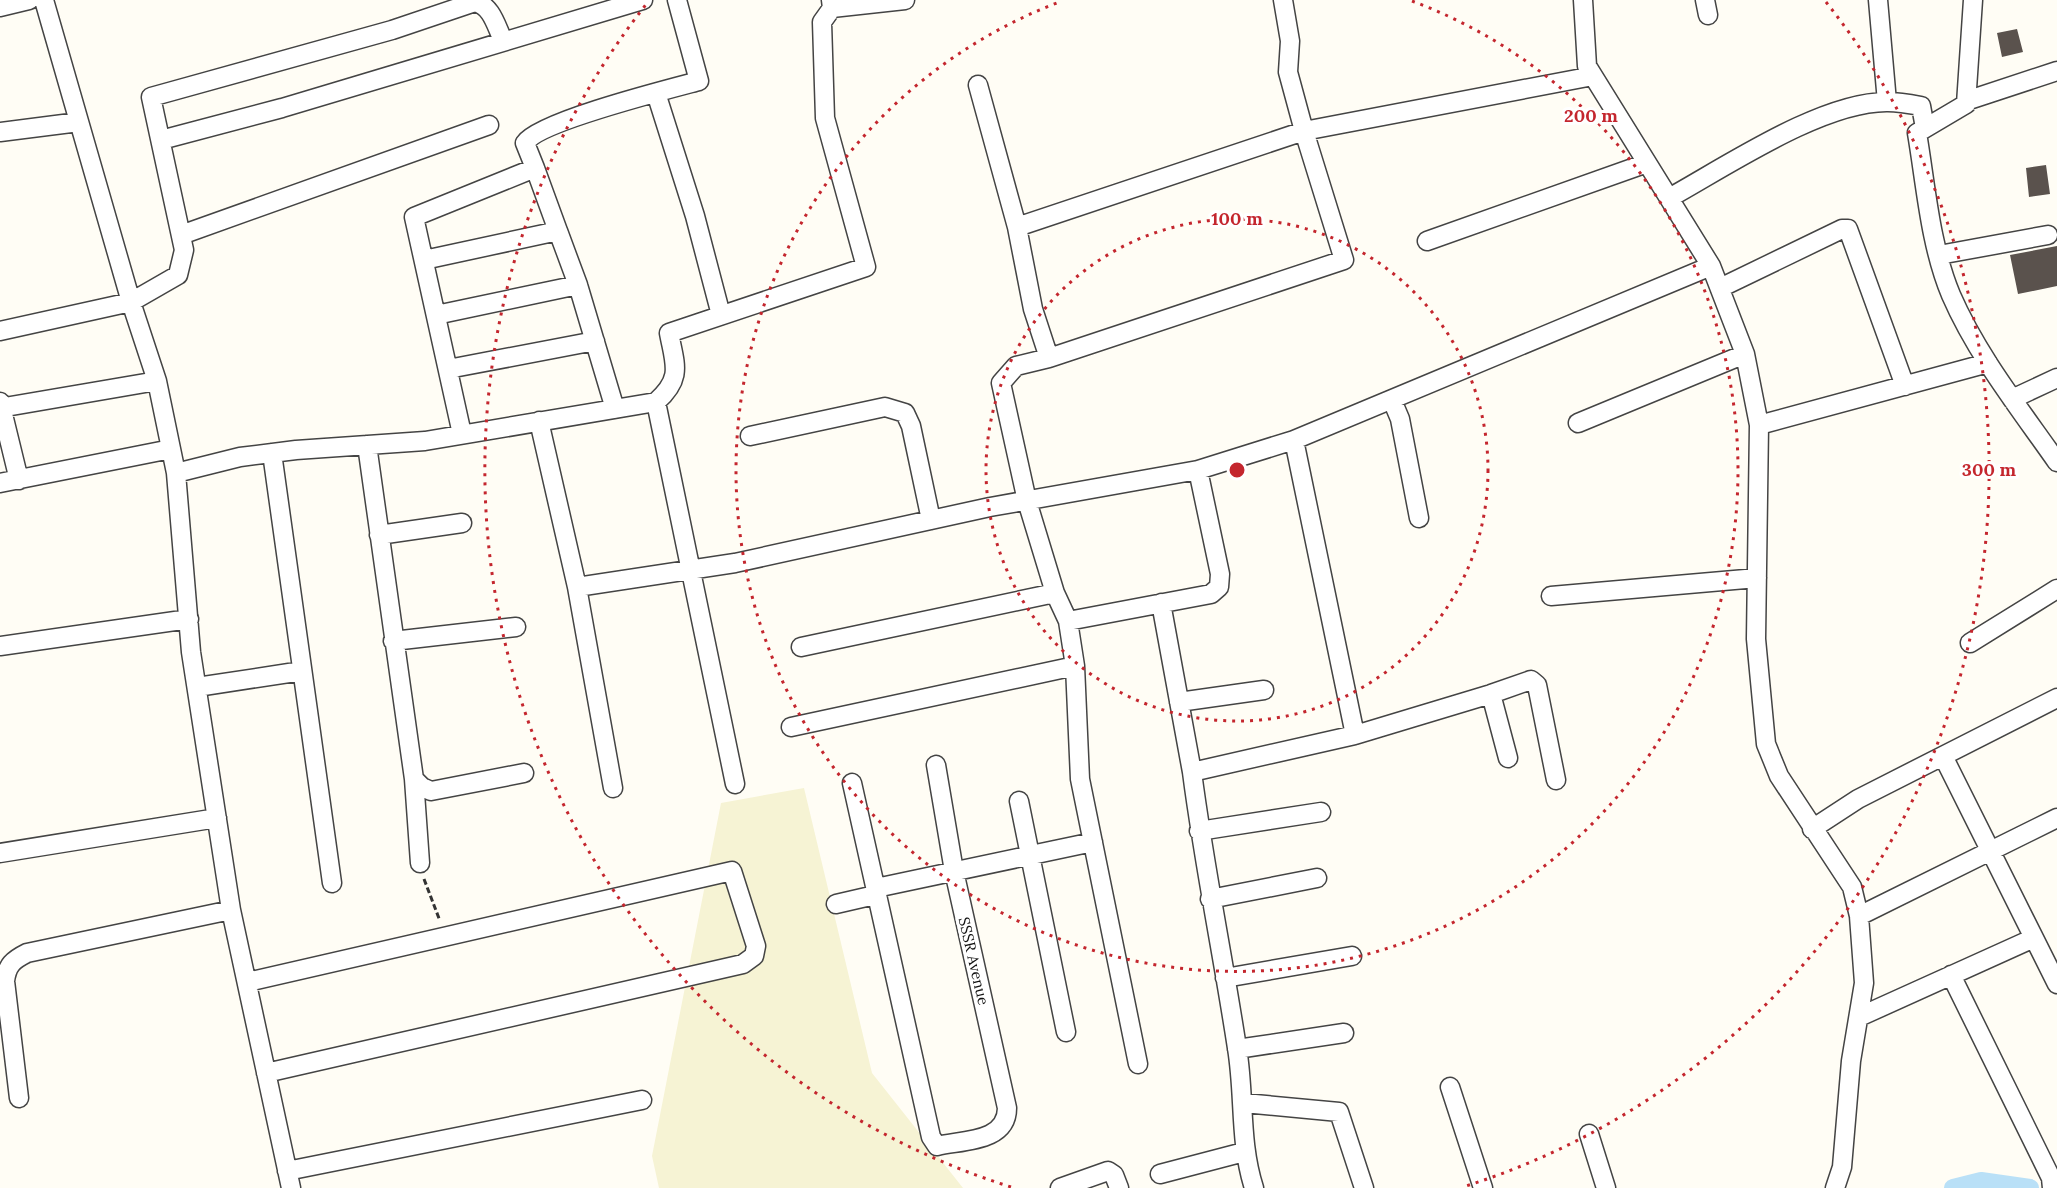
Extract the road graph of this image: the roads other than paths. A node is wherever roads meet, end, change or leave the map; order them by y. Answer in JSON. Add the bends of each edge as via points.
{"nodes":[{"id":1,"x":29,"y":0,"type":"edge"},
{"id":2,"x":44,"y":0,"type":"edge"},
{"id":3,"x":643,"y":0,"type":"edge"},
{"id":4,"x":678,"y":0,"type":"edge"},
{"id":5,"x":905,"y":0,"type":"edge"},
{"id":6,"x":1283,"y":0,"type":"edge"},
{"id":7,"x":1583,"y":0,"type":"edge"},
{"id":8,"x":1878,"y":0,"type":"edge"},
{"id":9,"x":1973,"y":0,"type":"edge"},
{"id":10,"x":832,"y":4,"type":"edge"},
{"id":11,"x":0,"y":7,"type":"edge"},
{"id":12,"x":503,"y":40,"type":"junction"},
{"id":13,"x":2057,"y":71,"type":"edge"},
{"id":14,"x":1593,"y":76,"type":"junction"},
{"id":15,"x":978,"y":85,"type":"dead end"},
{"id":16,"x":656,"y":93,"type":"junction"},
{"id":17,"x":1966,"y":101,"type":"junction"},
{"id":18,"x":1887,"y":102,"type":"junction"},
{"id":19,"x":79,"y":122,"type":"junction"},
{"id":20,"x":489,"y":125,"type":"dead end"},
{"id":21,"x":1925,"y":128,"type":"junction"},
{"id":22,"x":1304,"y":131,"type":"junction"},
{"id":23,"x":0,"y":132,"type":"edge"},
{"id":24,"x":161,"y":140,"type":"junction"},
{"id":25,"x":1647,"y":163,"type":"junction"},
{"id":26,"x":535,"y":168,"type":"junction"},
{"id":27,"x":1669,"y":198,"type":"junction"},
{"id":28,"x":1017,"y":227,"type":"junction"},
{"id":29,"x":558,"y":231,"type":"junction"},
{"id":30,"x":181,"y":235,"type":"junction"},
{"id":31,"x":2048,"y":235,"type":"dead end"},
{"id":32,"x":1427,"y":242,"type":"dead end"},
{"id":33,"x":1939,"y":255,"type":"junction"},
{"id":34,"x":424,"y":260,"type":"junction"},
{"id":35,"x":1711,"y":266,"type":"junction"},
{"id":36,"x":578,"y":285,"type":"junction"},
{"id":37,"x":1720,"y":288,"type":"junction"},
{"id":38,"x":131,"y":302,"type":"junction"},
{"id":39,"x":436,"y":315,"type":"junction"},
{"id":40,"x":722,"y":315,"type":"junction"},
{"id":41,"x":0,"y":331,"type":"edge"},
{"id":42,"x":595,"y":341,"type":"junction"},
{"id":43,"x":1746,"y":354,"type":"junction"},
{"id":44,"x":1049,"y":358,"type":"junction"},
{"id":45,"x":1988,"y":363,"type":"junction"},
{"id":46,"x":448,"y":369,"type":"junction"},
{"id":47,"x":2057,"y":378,"type":"edge"},
{"id":48,"x":157,"y":381,"type":"junction"},
{"id":49,"x":1905,"y":386,"type":"junction"},
{"id":50,"x":2012,"y":399,"type":"junction"},
{"id":51,"x":1392,"y":400,"type":"junction"},
{"id":52,"x":656,"y":402,"type":"junction"},
{"id":53,"x":0,"y":406,"type":"edge"},
{"id":54,"x":615,"y":409,"type":"junction"},
{"id":55,"x":539,"y":421,"type":"junction"},
{"id":56,"x":1578,"y":423,"type":"dead end"},
{"id":57,"x":1759,"y":425,"type":"junction"},
{"id":58,"x":462,"y":434,"type":"junction"},
{"id":59,"x":750,"y":436,"type":"dead end"},
{"id":60,"x":1294,"y":440,"type":"junction"},
{"id":61,"x":366,"y":445,"type":"junction"},
{"id":62,"x":171,"y":449,"type":"junction"},
{"id":63,"x":272,"y":453,"type":"junction"},
{"id":64,"x":2057,"y":462,"type":"edge"},
{"id":65,"x":1198,"y":470,"type":"junction"},
{"id":66,"x":177,"y":473,"type":"junction"},
{"id":67,"x":19,"y":480,"type":"junction"},
{"id":68,"x":0,"y":483,"type":"edge"},
{"id":69,"x":1027,"y":501,"type":"junction"},
{"id":70,"x":1419,"y":518,"type":"dead end"},
{"id":71,"x":931,"y":520,"type":"junction"},
{"id":72,"x":462,"y":523,"type":"dead end"},
{"id":73,"x":379,"y":535,"type":"junction"},
{"id":74,"x":693,"y":569,"type":"junction"},
{"id":75,"x":1758,"y":578,"type":"junction"},
{"id":76,"x":577,"y":586,"type":"junction"},
{"id":77,"x":2057,"y":589,"type":"edge"},
{"id":78,"x":1055,"y":593,"type":"junction"},
{"id":79,"x":1551,"y":596,"type":"dead end"},
{"id":80,"x":1161,"y":603,"type":"junction"},
{"id":81,"x":189,"y":619,"type":"junction"},
{"id":82,"x":1068,"y":621,"type":"junction"},
{"id":83,"x":516,"y":627,"type":"dead end"},
{"id":84,"x":393,"y":641,"type":"junction"},
{"id":85,"x":1970,"y":643,"type":"dead end"},
{"id":86,"x":0,"y":646,"type":"edge"},
{"id":87,"x":801,"y":647,"type":"dead end"},
{"id":88,"x":1075,"y":666,"type":"junction"},
{"id":89,"x":302,"y":671,"type":"junction"},
{"id":90,"x":196,"y":687,"type":"junction"},
{"id":91,"x":1264,"y":690,"type":"dead end"},
{"id":92,"x":1491,"y":694,"type":"junction"},
{"id":93,"x":2057,"y":698,"type":"edge"},
{"id":94,"x":1179,"y":702,"type":"junction"},
{"id":95,"x":791,"y":727,"type":"dead end"},
{"id":96,"x":1354,"y":735,"type":"junction"},
{"id":97,"x":1943,"y":756,"type":"junction"},
{"id":98,"x":1508,"y":758,"type":"dead end"},
{"id":99,"x":936,"y":765,"type":"dead end"},
{"id":100,"x":1192,"y":772,"type":"junction"},
{"id":101,"x":524,"y":773,"type":"dead end"},
{"id":102,"x":414,"y":779,"type":"junction"},
{"id":103,"x":1556,"y":780,"type":"dead end"},
{"id":104,"x":852,"y":783,"type":"dead end"},
{"id":105,"x":735,"y":784,"type":"dead end"},
{"id":106,"x":613,"y":788,"type":"dead end"},
{"id":107,"x":1019,"y":801,"type":"dead end"},
{"id":108,"x":1321,"y":812,"type":"dead end"},
{"id":109,"x":217,"y":818,"type":"junction"},
{"id":110,"x":2057,"y":818,"type":"edge"},
{"id":111,"x":1812,"y":829,"type":"junction"},
{"id":112,"x":1199,"y":831,"type":"junction"},
{"id":113,"x":1093,"y":842,"type":"junction"},
{"id":114,"x":1990,"y":852,"type":"junction"},
{"id":115,"x":0,"y":853,"type":"edge"},
{"id":116,"x":1030,"y":855,"type":"junction"},
{"id":117,"x":420,"y":863,"type":"road end"},
{"id":118,"x":954,"y":871,"type":"junction"},
{"id":119,"x":1317,"y":878,"type":"dead end"},
{"id":120,"x":332,"y":883,"type":"dead end"},
{"id":121,"x":875,"y":895,"type":"junction"},
{"id":122,"x":1210,"y":899,"type":"junction"},
{"id":123,"x":836,"y":904,"type":"dead end"},
{"id":124,"x":231,"y":910,"type":"junction"},
{"id":125,"x":1859,"y":916,"type":"junction"},
{"id":126,"x":2034,"y":938,"type":"junction"},
{"id":127,"x":1352,"y":956,"type":"dead end"},
{"id":128,"x":1951,"y":975,"type":"junction"},
{"id":129,"x":1225,"y":978,"type":"junction"},
{"id":130,"x":247,"y":982,"type":"junction"},
{"id":131,"x":2057,"y":984,"type":"edge"},
{"id":132,"x":1859,"y":1017,"type":"junction"},
{"id":133,"x":1066,"y":1032,"type":"dead end"},
{"id":134,"x":1344,"y":1033,"type":"dead end"},
{"id":135,"x":1238,"y":1049,"type":"junction"},
{"id":136,"x":1138,"y":1064,"type":"dead end"},
{"id":137,"x":266,"y":1073,"type":"junction"},
{"id":138,"x":1450,"y":1088,"type":"dead end"},
{"id":139,"x":19,"y":1098,"type":"dead end"},
{"id":140,"x":642,"y":1100,"type":"dead end"},
{"id":141,"x":1244,"y":1103,"type":"junction"},
{"id":142,"x":1589,"y":1134,"type":"dead end"},
{"id":143,"x":1244,"y":1152,"type":"junction"},
{"id":144,"x":1160,"y":1174,"type":"dead end"},
{"id":145,"x":289,"y":1179,"type":"edge"},
{"id":146,"x":1060,"y":1188,"type":"edge"},
{"id":147,"x":1119,"y":1188,"type":"edge"},
{"id":148,"x":1254,"y":1188,"type":"edge"},
{"id":149,"x":1364,"y":1188,"type":"edge"},
{"id":150,"x":1483,"y":1188,"type":"edge"},
{"id":151,"x":1605,"y":1188,"type":"edge"},
{"id":152,"x":1835,"y":1188,"type":"edge"},
{"id":153,"x":2052,"y":1188,"type":"edge"}],
"edges":[{"from":1,"to":11,"type":"street"},
{"from":2,"to":19,"type":"street"},
{"from":3,"to":12,"type":"street"},
{"from":4,"to":16,"type":"street","via":[[699,81]]},
{"from":5,"to":10,"type":"street"},
{"from":6,"to":22,"type":"street","via":[[1290,41],[1288,72]]},
{"from":7,"to":14,"type":"street","via":[[1587,66]]},
{"from":8,"to":18,"type":"street"},
{"from":9,"to":17,"type":"street"},
{"from":10,"to":40,"type":"street","via":[[822,22],[825,118],[866,267]]},
{"from":12,"to":24,"type":"street","via":[[282,108]]},
{"from":12,"to":24,"type":"street","via":[[484,4],[464,4],[392,30],[151,97]]},
{"from":13,"to":17,"type":"street"},
{"from":14,"to":22,"type":"street"},
{"from":14,"to":25,"type":"street"},
{"from":15,"to":28,"type":"street"},
{"from":16,"to":26,"type":"street","via":[[556,124],[531,136],[525,143]]},
{"from":16,"to":40,"type":"street"},
{"from":17,"to":21,"type":"street"},
{"from":18,"to":21,"type":"street","via":[[1921,106]]},
{"from":18,"to":27,"type":"street","via":[[1812,120]]},
{"from":19,"to":23,"type":"street"},
{"from":19,"to":38,"type":"street"},
{"from":20,"to":30,"type":"street"},
{"from":21,"to":33,"type":"street","via":[[1917,133]]},
{"from":22,"to":28,"type":"street"},
{"from":22,"to":44,"type":"street","via":[[1344,260]]},
{"from":24,"to":30,"type":"street"},
{"from":25,"to":27,"type":"street"},
{"from":25,"to":32,"type":"street"},
{"from":26,"to":29,"type":"street"},
{"from":26,"to":34,"type":"street","via":[[414,217]]},
{"from":27,"to":35,"type":"street"},
{"from":28,"to":44,"type":"street"},
{"from":29,"to":34,"type":"street"},
{"from":29,"to":36,"type":"street"},
{"from":30,"to":38,"type":"street","via":[[184,250],[178,275]]},
{"from":31,"to":33,"type":"street"},
{"from":33,"to":45,"type":"street","via":[[1952,295]]},
{"from":34,"to":39,"type":"street"},
{"from":35,"to":37,"type":"street"},
{"from":35,"to":51,"type":"street"},
{"from":36,"to":39,"type":"street"},
{"from":36,"to":42,"type":"street"},
{"from":37,"to":43,"type":"street"},
{"from":37,"to":49,"type":"street","via":[[1848,228]]},
{"from":38,"to":41,"type":"street"},
{"from":38,"to":48,"type":"street"},
{"from":39,"to":46,"type":"street"},
{"from":40,"to":52,"type":"street","via":[[669,333],[675,366],[672,388]]},
{"from":42,"to":46,"type":"street"},
{"from":42,"to":54,"type":"street"},
{"from":43,"to":56,"type":"street"},
{"from":43,"to":57,"type":"street"},
{"from":44,"to":69,"type":"street","via":[[1016,366],[1001,383]]},
{"from":45,"to":49,"type":"street"},
{"from":45,"to":50,"type":"street"},
{"from":46,"to":58,"type":"street"},
{"from":47,"to":50,"type":"street"},
{"from":48,"to":53,"type":"street"},
{"from":48,"to":62,"type":"street"},
{"from":49,"to":57,"type":"street"},
{"from":50,"to":64,"type":"street"},
{"from":51,"to":60,"type":"street"},
{"from":51,"to":70,"type":"street","via":[[1400,419]]},
{"from":52,"to":54,"type":"street"},
{"from":52,"to":74,"type":"street"},
{"from":53,"to":67,"type":"street"},
{"from":54,"to":55,"type":"street"},
{"from":55,"to":58,"type":"street"},
{"from":55,"to":76,"type":"street"},
{"from":57,"to":75,"type":"street"},
{"from":58,"to":61,"type":"street"},
{"from":59,"to":71,"type":"street","via":[[885,407],[905,412],[912,426]]},
{"from":60,"to":65,"type":"street"},
{"from":60,"to":96,"type":"street"},
{"from":61,"to":63,"type":"street"},
{"from":61,"to":73,"type":"street"},
{"from":62,"to":66,"type":"street"},
{"from":62,"to":67,"type":"street"},
{"from":63,"to":66,"type":"street"},
{"from":63,"to":89,"type":"street"},
{"from":65,"to":69,"type":"street"},
{"from":65,"to":80,"type":"street","via":[[1221,574],[1219,587],[1211,594]]},
{"from":66,"to":81,"type":"street"},
{"from":67,"to":68,"type":"street"},
{"from":69,"to":71,"type":"street"},
{"from":69,"to":78,"type":"street"},
{"from":71,"to":74,"type":"street"},
{"from":72,"to":73,"type":"street"},
{"from":73,"to":84,"type":"street"},
{"from":74,"to":76,"type":"street"},
{"from":74,"to":105,"type":"street"},
{"from":75,"to":79,"type":"street"},
{"from":75,"to":111,"type":"street","via":[[1756,639],[1766,744],[1779,776]]},
{"from":76,"to":106,"type":"street"},
{"from":77,"to":85,"type":"street"},
{"from":78,"to":82,"type":"street"},
{"from":78,"to":87,"type":"street"},
{"from":80,"to":82,"type":"street"},
{"from":80,"to":94,"type":"street"},
{"from":81,"to":86,"type":"street"},
{"from":81,"to":90,"type":"street"},
{"from":82,"to":88,"type":"street"},
{"from":83,"to":84,"type":"street"},
{"from":84,"to":102,"type":"street"},
{"from":88,"to":95,"type":"street"},
{"from":88,"to":113,"type":"street","via":[[1080,779]]},
{"from":89,"to":90,"type":"street"},
{"from":89,"to":120,"type":"street"},
{"from":90,"to":109,"type":"street"},
{"from":91,"to":94,"type":"street"},
{"from":92,"to":96,"type":"street"},
{"from":92,"to":98,"type":"street"},
{"from":92,"to":103,"type":"street","via":[[1531,680],[1537,686]]},
{"from":93,"to":97,"type":"street"},
{"from":94,"to":100,"type":"street"},
{"from":96,"to":100,"type":"street"},
{"from":97,"to":111,"type":"street","via":[[1858,799]]},
{"from":97,"to":114,"type":"street"},
{"from":99,"to":118,"type":"street","name":"SSSR Avenue"},
{"from":100,"to":112,"type":"street"},
{"from":101,"to":102,"type":"street","via":[[431,790]]},
{"from":102,"to":117,"type":"street"},
{"from":104,"to":121,"type":"street"},
{"from":107,"to":116,"type":"street"},
{"from":108,"to":112,"type":"street"},
{"from":109,"to":115,"type":"street"},
{"from":109,"to":124,"type":"street"},
{"from":110,"to":114,"type":"street"},
{"from":111,"to":125,"type":"street","via":[[1852,887]]},
{"from":112,"to":122,"type":"street"},
{"from":113,"to":116,"type":"street"},
{"from":113,"to":136,"type":"street"},
{"from":114,"to":125,"type":"street"},
{"from":114,"to":126,"type":"street"},
{"from":116,"to":118,"type":"street"},
{"from":116,"to":133,"type":"street"},
{"from":118,"to":121,"type":"street","via":[[876,888]]},
{"from":118,"to":121,"type":"street","name":"SSSR Avenue","via":[[1007,1108],[1004,1123],[988,1136],[937,1146],[929,1131]]},
{"from":119,"to":122,"type":"street"},
{"from":121,"to":123,"type":"street"},
{"from":122,"to":129,"type":"street"},
{"from":124,"to":130,"type":"street"},
{"from":124,"to":139,"type":"street","via":[[27,953],[15,959],[7,967],[5,981]]},
{"from":125,"to":132,"type":"street","via":[[1864,983]]},
{"from":126,"to":128,"type":"street"},
{"from":126,"to":131,"type":"street"},
{"from":127,"to":129,"type":"street"},
{"from":128,"to":132,"type":"street"},
{"from":128,"to":153,"type":"street","via":[[2051,1178]]},
{"from":129,"to":135,"type":"street"},
{"from":130,"to":137,"type":"street"},
{"from":130,"to":137,"type":"street","via":[[732,872],[756,946],[754,956],[743,964]]},
{"from":132,"to":152,"type":"street","via":[[1842,1167]]},
{"from":134,"to":135,"type":"street"},
{"from":135,"to":141,"type":"street"},
{"from":137,"to":145,"type":"street"},
{"from":138,"to":150,"type":"street"},
{"from":140,"to":145,"type":"street"},
{"from":141,"to":143,"type":"street"},
{"from":141,"to":149,"type":"street","via":[[1339,1112]]},
{"from":142,"to":151,"type":"street"},
{"from":143,"to":144,"type":"street"},
{"from":143,"to":148,"type":"street"},
{"from":146,"to":147,"type":"street","via":[[1108,1171]]}]}
